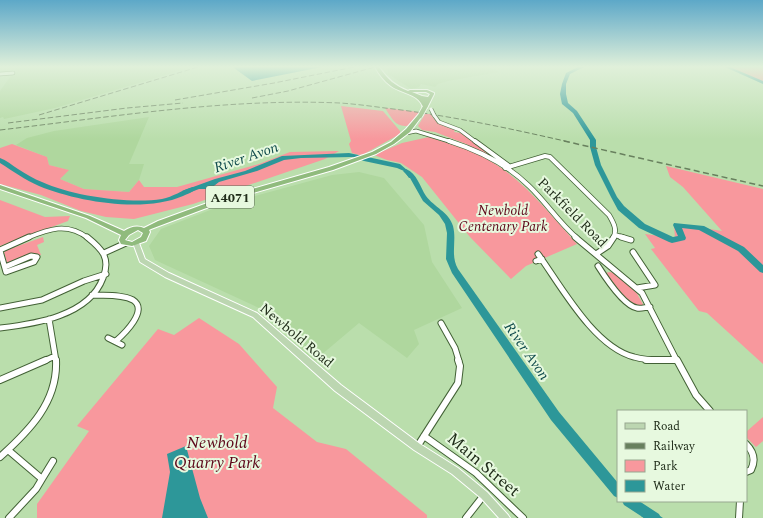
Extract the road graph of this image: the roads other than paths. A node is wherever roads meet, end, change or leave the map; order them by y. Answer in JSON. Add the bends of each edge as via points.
{"nodes":[{"id":1,"x":401,"y":91,"type":"edge"},
{"id":2,"x":422,"y":91,"type":"joint"},
{"id":3,"x":418,"y":97,"type":"junction"},
{"id":4,"x":430,"y":98,"type":"junction"},
{"id":5,"x":427,"y":107,"type":"junction"},
{"id":6,"x":414,"y":125,"type":"junction"},
{"id":7,"x":460,"y":130,"type":"junction"},
{"id":8,"x":423,"y":132,"type":"junction"},
{"id":9,"x":406,"y":133,"type":"junction"},
{"id":10,"x":455,"y":133,"type":"dead end"},
{"id":11,"x":549,"y":150,"type":"dead end"},
{"id":12,"x":545,"y":156,"type":"junction"},
{"id":13,"x":507,"y":167,"type":"junction"},
{"id":14,"x":0,"y":187,"type":"edge"},
{"id":15,"x":145,"y":230,"type":"junction"},
{"id":16,"x":125,"y":234,"type":"junction"},
{"id":17,"x":615,"y":235,"type":"junction"},
{"id":18,"x":638,"y":239,"type":"dead end"},
{"id":19,"x":126,"y":243,"type":"junction"},
{"id":20,"x":136,"y":243,"type":"junction"},
{"id":21,"x":0,"y":251,"type":"edge"},
{"id":22,"x":633,"y":252,"type":"dead end"},
{"id":23,"x":104,"y":254,"type":"junction"},
{"id":24,"x":538,"y":254,"type":"dead end"},
{"id":25,"x":596,"y":254,"type":"junction"},
{"id":26,"x":542,"y":259,"type":"junction"},
{"id":27,"x":536,"y":261,"type":"dead end"},
{"id":28,"x":598,"y":266,"type":"dead end"},
{"id":29,"x":5,"y":267,"type":"junction"},
{"id":30,"x":600,"y":271,"type":"junction"},
{"id":31,"x":608,"y":271,"type":"dead end"},
{"id":32,"x":106,"y":274,"type":"junction"},
{"id":33,"x":637,"y":288,"type":"junction"},
{"id":34,"x":92,"y":295,"type":"junction"},
{"id":35,"x":650,"y":307,"type":"junction"},
{"id":36,"x":0,"y":308,"type":"edge"},
{"id":37,"x":49,"y":319,"type":"junction"},
{"id":38,"x":441,"y":323,"type":"dead end"},
{"id":39,"x":0,"y":328,"type":"edge"},
{"id":40,"x":108,"y":338,"type":"dead end"},
{"id":41,"x":116,"y":341,"type":"junction"},
{"id":42,"x":122,"y":345,"type":"dead end"},
{"id":43,"x":56,"y":356,"type":"junction"},
{"id":44,"x":676,"y":360,"type":"junction"},
{"id":45,"x":0,"y":380,"type":"edge"},
{"id":46,"x":709,"y":410,"type":"edge"},
{"id":47,"x":424,"y":436,"type":"junction"},
{"id":48,"x":747,"y":445,"type":"edge"},
{"id":49,"x":417,"y":447,"type":"junction"},
{"id":50,"x":8,"y":450,"type":"junction"},
{"id":51,"x":0,"y":457,"type":"edge"},
{"id":52,"x":53,"y":461,"type":"dead end"},
{"id":53,"x":747,"y":472,"type":"edge"},
{"id":54,"x":42,"y":479,"type":"junction"},
{"id":55,"x":484,"y":495,"type":"junction"},
{"id":56,"x":740,"y":502,"type":"edge"},
{"id":57,"x":9,"y":518,"type":"edge"},
{"id":58,"x":466,"y":518,"type":"edge"},
{"id":59,"x":505,"y":518,"type":"edge"},
{"id":60,"x":522,"y":518,"type":"edge"},
{"id":61,"x":739,"y":518,"type":"edge"}],
"edges":[{"from":1,"to":3,"type":"highway"},
{"from":2,"to":3,"type":"highway","via":[[417,93]]},
{"from":2,"to":4,"type":"highway","via":[[432,93]]},
{"from":3,"to":4,"type":"highway"},
{"from":3,"to":5,"type":"highway"},
{"from":4,"to":5,"type":"highway","number":"A4071"},
{"from":5,"to":6,"type":"highway","number":"A4071","bridge":true},
{"from":5,"to":7,"type":"street","name":"Parkfield Road","bridge":true,"via":[[439,122]]},
{"from":6,"to":8,"type":"street","name":"Parkfield Road"},
{"from":6,"to":9,"type":"highway","number":"A4071"},
{"from":7,"to":10,"type":"street"},
{"from":7,"to":13,"type":"street","name":"Parkfield Road"},
{"from":8,"to":9,"type":"street","name":"Parkfield Road"},
{"from":8,"to":13,"type":"street","name":"Parkfield Road","via":[[467,147]]},
{"from":9,"to":15,"type":"highway","number":"A4071","via":[[374,152],[344,164],[231,197]]},
{"from":11,"to":12,"type":"street"},
{"from":12,"to":13,"type":"street"},
{"from":12,"to":17,"type":"street","via":[[550,157],[610,215]]},
{"from":13,"to":25,"type":"street","name":"Parkfield Road","via":[[528,185],[573,235]]},
{"from":14,"to":16,"type":"highway","via":[[88,217]]},
{"from":15,"to":16,"type":"highway","number":"A4071","via":[[135,229]]},
{"from":15,"to":20,"type":"highway","via":[[146,237]]},
{"from":16,"to":19,"type":"highway","via":[[122,240]]},
{"from":17,"to":18,"type":"street","via":[[632,241]]},
{"from":17,"to":25,"type":"street","via":[[608,246]]},
{"from":19,"to":20,"type":"highway"},
{"from":19,"to":23,"type":"street"},
{"from":20,"to":49,"type":"main road","name":"Newbold Road","via":[[142,260],[167,276],[255,315],[338,388]]},
{"from":21,"to":23,"type":"street","via":[[66,228],[81,232]]},
{"from":21,"to":29,"type":"street"},
{"from":22,"to":33,"type":"street","via":[[655,284]]},
{"from":23,"to":32,"type":"street","via":[[107,260]]},
{"from":24,"to":26,"type":"street"},
{"from":25,"to":33,"type":"street","name":"Parkfield Road"},
{"from":26,"to":27,"type":"street"},
{"from":26,"to":44,"type":"street","via":[[591,329],[614,350],[646,360]]},
{"from":28,"to":30,"type":"street","name":"Parkfield Road"},
{"from":29,"to":29,"type":"street","via":[[6,272],[11,272],[34,262],[37,257],[31,256]]},
{"from":30,"to":31,"type":"street","name":"Parkfield Road"},
{"from":30,"to":35,"type":"street","name":"Parkfield Road","via":[[610,286],[632,306]]},
{"from":32,"to":34,"type":"street","via":[[103,283]]},
{"from":32,"to":36,"type":"street","via":[[88,278],[31,304]]},
{"from":33,"to":35,"type":"street","name":"Parkfield Road"},
{"from":34,"to":37,"type":"street","via":[[73,309]]},
{"from":34,"to":41,"type":"street","via":[[116,296],[136,302],[138,309],[134,323]]},
{"from":35,"to":44,"type":"street","name":"Parkfield Road"},
{"from":37,"to":39,"type":"street"},
{"from":37,"to":43,"type":"street"},
{"from":38,"to":47,"type":"street","via":[[455,348],[460,366],[458,383]]},
{"from":40,"to":41,"type":"street"},
{"from":41,"to":42,"type":"street"},
{"from":43,"to":45,"type":"street"},
{"from":43,"to":50,"type":"street","via":[[55,385],[44,409]]},
{"from":44,"to":46,"type":"street","name":"Parkfield Road","via":[[693,390]]},
{"from":47,"to":49,"type":"street"},
{"from":47,"to":60,"type":"street","name":"Main Street","via":[[476,473]]},
{"from":48,"to":53,"type":"street","via":[[753,452],[755,462],[751,470]]},
{"from":49,"to":55,"type":"main road","name":"Main Street","via":[[455,471]]},
{"from":50,"to":51,"type":"street"},
{"from":50,"to":54,"type":"street"},
{"from":52,"to":54,"type":"street"},
{"from":54,"to":57,"type":"street"},
{"from":55,"to":58,"type":"street"},
{"from":55,"to":59,"type":"main road","name":"Main Street"},
{"from":56,"to":61,"type":"street"}]}
